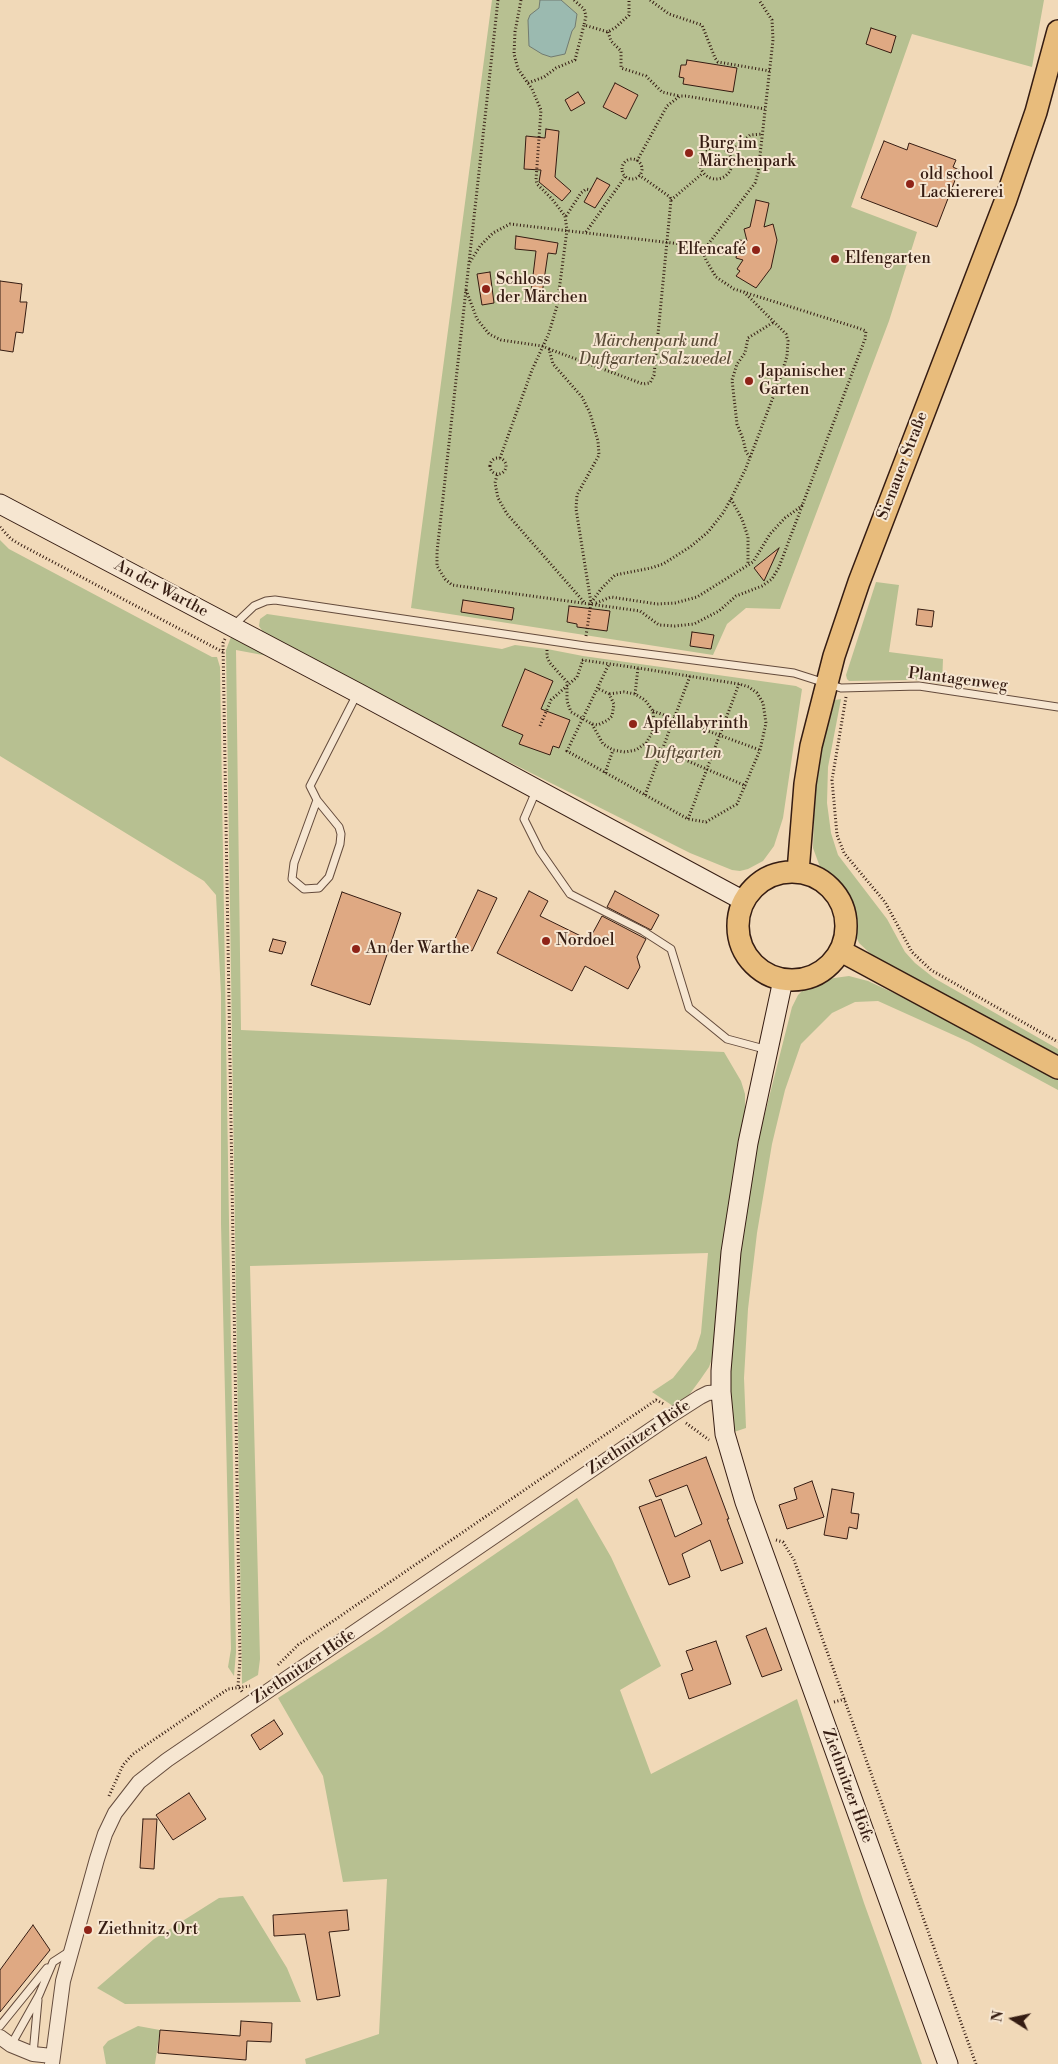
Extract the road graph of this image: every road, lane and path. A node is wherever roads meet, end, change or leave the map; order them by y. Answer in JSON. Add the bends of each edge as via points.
{"nodes":[{"id":1,"x":498,"y":0,"type":"edge"},
{"id":2,"x":521,"y":0,"type":"edge"},
{"id":3,"x":574,"y":0,"type":"edge"},
{"id":4,"x":629,"y":0,"type":"edge"},
{"id":5,"x":650,"y":0,"type":"edge"},
{"id":6,"x":759,"y":0,"type":"edge"},
{"id":7,"x":584,"y":25,"type":"junction"},
{"id":8,"x":1058,"y":31,"type":"edge"},
{"id":9,"x":608,"y":32,"type":"junction"},
{"id":10,"x":770,"y":71,"type":"junction"},
{"id":11,"x":528,"y":83,"type":"junction"},
{"id":12,"x":680,"y":96,"type":"junction"},
{"id":13,"x":765,"y":109,"type":"junction"},
{"id":14,"x":762,"y":134,"type":"junction"},
{"id":15,"x":728,"y":154,"type":"junction"},
{"id":16,"x":637,"y":161,"type":"junction"},
{"id":17,"x":703,"y":173,"type":"junction"},
{"id":18,"x":639,"y":175,"type":"junction"},
{"id":19,"x":625,"y":176,"type":"junction"},
{"id":20,"x":590,"y":190,"type":"dead end"},
{"id":21,"x":670,"y":200,"type":"junction"},
{"id":22,"x":566,"y":216,"type":"junction"},
{"id":23,"x":567,"y":230,"type":"junction"},
{"id":24,"x":586,"y":232,"type":"junction"},
{"id":25,"x":667,"y":242,"type":"junction"},
{"id":26,"x":703,"y":251,"type":"junction"},
{"id":27,"x":469,"y":263,"type":"junction"},
{"id":28,"x":466,"y":290,"type":"junction"},
{"id":29,"x":743,"y":291,"type":"junction"},
{"id":30,"x":774,"y":322,"type":"junction"},
{"id":31,"x":542,"y":346,"type":"junction"},
{"id":32,"x":548,"y":349,"type":"junction"},
{"id":33,"x":500,"y":458,"type":"junction"},
{"id":34,"x":750,"y":458,"type":"junction"},
{"id":35,"x":497,"y":475,"type":"junction"},
{"id":36,"x":731,"y":499,"type":"junction"},
{"id":37,"x":0,"y":504,"type":"edge"},
{"id":38,"x":803,"y":504,"type":"junction"},
{"id":39,"x":0,"y":527,"type":"edge"},
{"id":40,"x":748,"y":566,"type":"junction"},
{"id":41,"x":585,"y":602,"type":"junction"},
{"id":42,"x":591,"y":603,"type":"junction"},
{"id":43,"x":596,"y":604,"type":"junction"},
{"id":44,"x":232,"y":627,"type":"junction"},
{"id":45,"x":548,"y":641,"type":"junction"},
{"id":46,"x":585,"y":646,"type":"junction"},
{"id":47,"x":223,"y":652,"type":"junction"},
{"id":48,"x":582,"y":660,"type":"junction"},
{"id":49,"x":609,"y":664,"type":"junction"},
{"id":50,"x":638,"y":668,"type":"junction"},
{"id":51,"x":690,"y":676,"type":"junction"},
{"id":52,"x":739,"y":684,"type":"junction"},
{"id":53,"x":825,"y":684,"type":"junction"},
{"id":54,"x":568,"y":687,"type":"junction"},
{"id":55,"x":597,"y":688,"type":"junction"},
{"id":56,"x":848,"y":688,"type":"junction"},
{"id":57,"x":358,"y":693,"type":"junction"},
{"id":58,"x":609,"y":694,"type":"junction"},
{"id":59,"x":635,"y":694,"type":"junction"},
{"id":60,"x":1058,"y":707,"type":"edge"},
{"id":61,"x":653,"y":711,"type":"junction"},
{"id":62,"x":674,"y":718,"type":"junction"},
{"id":63,"x":582,"y":719,"type":"junction"},
{"id":64,"x":592,"y":724,"type":"junction"},
{"id":65,"x":540,"y":726,"type":"dead end"},
{"id":66,"x":720,"y":736,"type":"junction"},
{"id":67,"x":646,"y":743,"type":"junction"},
{"id":68,"x":613,"y":750,"type":"junction"},
{"id":69,"x":662,"y":750,"type":"junction"},
{"id":70,"x":760,"y":750,"type":"junction"},
{"id":71,"x":707,"y":769,"type":"junction"},
{"id":72,"x":605,"y":773,"type":"junction"},
{"id":73,"x":746,"y":786,"type":"junction"},
{"id":74,"x":536,"y":790,"type":"junction"},
{"id":75,"x":645,"y":795,"type":"junction"},
{"id":76,"x":317,"y":800,"type":"junction"},
{"id":77,"x":688,"y":819,"type":"junction"},
{"id":78,"x":798,"y":872,"type":"junction"},
{"id":79,"x":744,"y":901,"type":"junction"},
{"id":80,"x":841,"y":952,"type":"junction"},
{"id":81,"x":782,"y":980,"type":"junction"},
{"id":82,"x":1058,"y":1042,"type":"edge"},
{"id":83,"x":768,"y":1050,"type":"junction"},
{"id":84,"x":1058,"y":1068,"type":"edge"},
{"id":85,"x":721,"y":1392,"type":"junction"},
{"id":86,"x":758,"y":1540,"type":"junction"},
{"id":87,"x":250,"y":1704,"type":"junction"},
{"id":88,"x":70,"y":1950,"type":"junction"},
{"id":89,"x":53,"y":1962,"type":"junction"},
{"id":90,"x":39,"y":1995,"type":"junction"},
{"id":91,"x":0,"y":2026,"type":"edge"},
{"id":92,"x":6,"y":2041,"type":"edge"},
{"id":93,"x":33,"y":2054,"type":"junction"},
{"id":94,"x":52,"y":2060,"type":"edge"},
{"id":95,"x":948,"y":2064,"type":"edge"},
{"id":96,"x":976,"y":2064,"type":"edge"}],
"edges":[{"from":1,"to":27,"type":"path"},
{"from":2,"to":11,"type":"path","via":[[514,54],[518,70]]},
{"from":3,"to":7,"type":"path","via":[[584,9]]},
{"from":4,"to":9,"type":"path","via":[[629,15]]},
{"from":5,"to":10,"type":"path","via":[[669,14],[702,25],[718,62]]},
{"from":6,"to":10,"type":"path","via":[[772,20]]},
{"from":7,"to":9,"type":"path"},
{"from":7,"to":11,"type":"path","via":[[573,62]]},
{"from":8,"to":53,"type":"main road","name":"Sienauer Straße","via":[[1049,70],[999,218],[859,582]]},
{"from":9,"to":12,"type":"path","via":[[621,51],[621,68],[646,76],[662,92]]},
{"from":10,"to":13,"type":"path"},
{"from":11,"to":22,"type":"path","via":[[541,110],[536,182]]},
{"from":12,"to":13,"type":"path"},
{"from":12,"to":16,"type":"path","via":[[667,106]]},
{"from":13,"to":14,"type":"path"},
{"from":14,"to":15,"type":"path","via":[[750,135]]},
{"from":14,"to":26,"type":"path","via":[[755,184]]},
{"from":15,"to":17,"type":"path","via":[[719,148],[708,149],[701,157]]},
{"from":15,"to":17,"type":"path","via":[[732,163],[725,176],[716,180]]},
{"from":16,"to":18,"type":"path","via":[[641,166]]},
{"from":16,"to":19,"type":"path","via":[[625,162],[622,171]]},
{"from":17,"to":21,"type":"path"},
{"from":18,"to":19,"type":"path","via":[[634,178]]},
{"from":18,"to":21,"type":"path"},
{"from":19,"to":24,"type":"path"},
{"from":20,"to":22,"type":"path","via":[[584,189]]},
{"from":21,"to":25,"type":"path"},
{"from":22,"to":23,"type":"path"},
{"from":23,"to":24,"type":"path"},
{"from":23,"to":27,"type":"path","via":[[510,224],[493,233]]},
{"from":23,"to":31,"type":"path","via":[[557,306]]},
{"from":24,"to":25,"type":"path"},
{"from":25,"to":26,"type":"path"},
{"from":25,"to":32,"type":"path","via":[[654,375],[650,383],[644,384]]},
{"from":26,"to":29,"type":"path","via":[[716,277]]},
{"from":27,"to":28,"type":"path"},
{"from":28,"to":31,"type":"path","via":[[477,319],[489,334],[501,340]]},
{"from":28,"to":41,"type":"path","via":[[437,566],[452,585]]},
{"from":29,"to":30,"type":"path"},
{"from":29,"to":38,"type":"path","via":[[866,331]]},
{"from":30,"to":34,"type":"path","via":[[786,334],[787,356]]},
{"from":30,"to":34,"type":"path","via":[[747,340],[732,383],[737,424]]},
{"from":31,"to":32,"type":"path"},
{"from":31,"to":33,"type":"path"},
{"from":32,"to":42,"type":"path","via":[[553,364],[582,397],[598,440],[598,455],[577,495],[576,510]]},
{"from":33,"to":35,"type":"path","via":[[506,464],[506,470]]},
{"from":33,"to":35,"type":"path","via":[[495,458],[490,465]]},
{"from":34,"to":36,"type":"path"},
{"from":35,"to":41,"type":"path","via":[[498,498],[507,514]]},
{"from":36,"to":40,"type":"path","via":[[748,537]]},
{"from":36,"to":42,"type":"path","via":[[708,532],[690,547],[663,564],[615,575]]},
{"from":37,"to":44,"type":"main road","name":"An der Warthe"},
{"from":38,"to":40,"type":"path","via":[[770,534]]},
{"from":38,"to":43,"type":"path","via":[[772,579],[736,596],[719,611],[694,624],[659,625],[640,611]]},
{"from":39,"to":47,"type":"path","via":[[21,546]]},
{"from":40,"to":43,"type":"path","via":[[696,597],[675,603],[657,604],[611,597]]},
{"from":41,"to":42,"type":"path"},
{"from":42,"to":43,"type":"path"},
{"from":42,"to":46,"type":"path"},
{"from":44,"to":45,"type":"lane","name":"Plantagenweg","via":[[254,606],[275,600]]},
{"from":44,"to":47,"type":"path","via":[[223,643]]},
{"from":44,"to":57,"type":"main road","name":"An der Warthe"},
{"from":45,"to":46,"type":"lane","name":"Plantagenweg"},
{"from":45,"to":54,"type":"path","via":[[547,657]]},
{"from":46,"to":48,"type":"path"},
{"from":46,"to":53,"type":"lane","name":"Plantagenweg","via":[[794,673]]},
{"from":47,"to":87,"type":"path","via":[[240,1630],[238,1686]]},
{"from":48,"to":49,"type":"path"},
{"from":48,"to":54,"type":"path","via":[[578,675]]},
{"from":49,"to":50,"type":"path"},
{"from":49,"to":55,"type":"path"},
{"from":50,"to":51,"type":"path"},
{"from":50,"to":59,"type":"path"},
{"from":51,"to":52,"type":"path"},
{"from":51,"to":62,"type":"path"},
{"from":52,"to":66,"type":"path"},
{"from":52,"to":70,"type":"path","via":[[758,693],[763,703],[766,723]]},
{"from":53,"to":56,"type":"lane","name":"Plantagenweg"},
{"from":53,"to":78,"type":"main road","name":"Sienauer Straße","via":[[805,784]]},
{"from":54,"to":63,"type":"path","via":[[569,710]]},
{"from":54,"to":65,"type":"path","via":[[551,700]]},
{"from":55,"to":58,"type":"path"},
{"from":55,"to":63,"type":"path"},
{"from":56,"to":60,"type":"lane","name":"Plantagenweg","via":[[920,686]]},
{"from":56,"to":82,"type":"path","via":[[832,780],[837,835],[844,853],[885,902],[912,952],[931,970]]},
{"from":57,"to":74,"type":"main road","name":"An der Warthe"},
{"from":57,"to":76,"type":"lane","via":[[310,786]]},
{"from":58,"to":59,"type":"path"},
{"from":58,"to":64,"type":"path","via":[[614,704],[612,716],[603,723]]},
{"from":59,"to":61,"type":"path","via":[[645,700]]},
{"from":61,"to":62,"type":"path"},
{"from":61,"to":67,"type":"path","via":[[652,733]]},
{"from":62,"to":66,"type":"path"},
{"from":62,"to":69,"type":"path"},
{"from":63,"to":64,"type":"path"},
{"from":63,"to":72,"type":"path","via":[[567,751]]},
{"from":64,"to":68,"type":"path","via":[[603,744]]},
{"from":66,"to":70,"type":"path"},
{"from":66,"to":71,"type":"path"},
{"from":67,"to":68,"type":"path","via":[[636,750]]},
{"from":67,"to":69,"type":"path"},
{"from":68,"to":72,"type":"path"},
{"from":69,"to":71,"type":"path"},
{"from":69,"to":75,"type":"path"},
{"from":70,"to":73,"type":"path"},
{"from":71,"to":73,"type":"path"},
{"from":71,"to":77,"type":"path"},
{"from":72,"to":75,"type":"path"},
{"from":73,"to":77,"type":"path","via":[[737,804],[722,814],[706,822]]},
{"from":74,"to":79,"type":"main road","name":"An der Warthe"},
{"from":74,"to":83,"type":"lane","via":[[524,819],[540,851],[570,894],[643,931],[670,949],[689,1008],[727,1039]]},
{"from":75,"to":77,"type":"path"},
{"from":76,"to":76,"type":"lane","via":[[339,827],[340,844],[329,877],[319,888],[304,889],[292,879],[294,863]]},
{"from":78,"to":79,"type":"main road","via":[[766,878]]},
{"from":78,"to":80,"type":"main road","via":[[812,875],[825,883],[844,907],[846,937]]},
{"from":79,"to":81,"type":"main road","via":[[738,917],[738,934],[744,951],[753,965]]},
{"from":80,"to":81,"type":"main road","via":[[817,975],[800,980]]},
{"from":80,"to":84,"type":"main road"},
{"from":81,"to":83,"type":"main road","name":"Ziethnitzer Höfe"},
{"from":83,"to":85,"type":"main road","name":"Ziethnitzer Höfe","via":[[734,1227],[724,1319]]},
{"from":85,"to":86,"type":"main road","name":"Ziethnitzer Höfe","via":[[729,1452]]},
{"from":85,"to":87,"type":"street","name":"Ziethnitzer Höfe","via":[[708,1393],[679,1411]]},
{"from":86,"to":95,"type":"main road","name":"Ziethnitzer Höfe"},
{"from":86,"to":96,"type":"path","via":[[772,1538],[783,1542],[794,1560]]},
{"from":87,"to":88,"type":"street","name":"Ziethnitzer Höfe","via":[[152,1772],[126,1797],[105,1834]]},
{"from":88,"to":89,"type":"lane"},
{"from":88,"to":94,"type":"street","name":"Ziethnitzer Höfe"},
{"from":89,"to":90,"type":"lane"},
{"from":89,"to":91,"type":"lane"},
{"from":90,"to":92,"type":"lane"},
{"from":90,"to":93,"type":"lane"},
{"from":92,"to":93,"type":"street"},
{"from":93,"to":94,"type":"street"}]}
